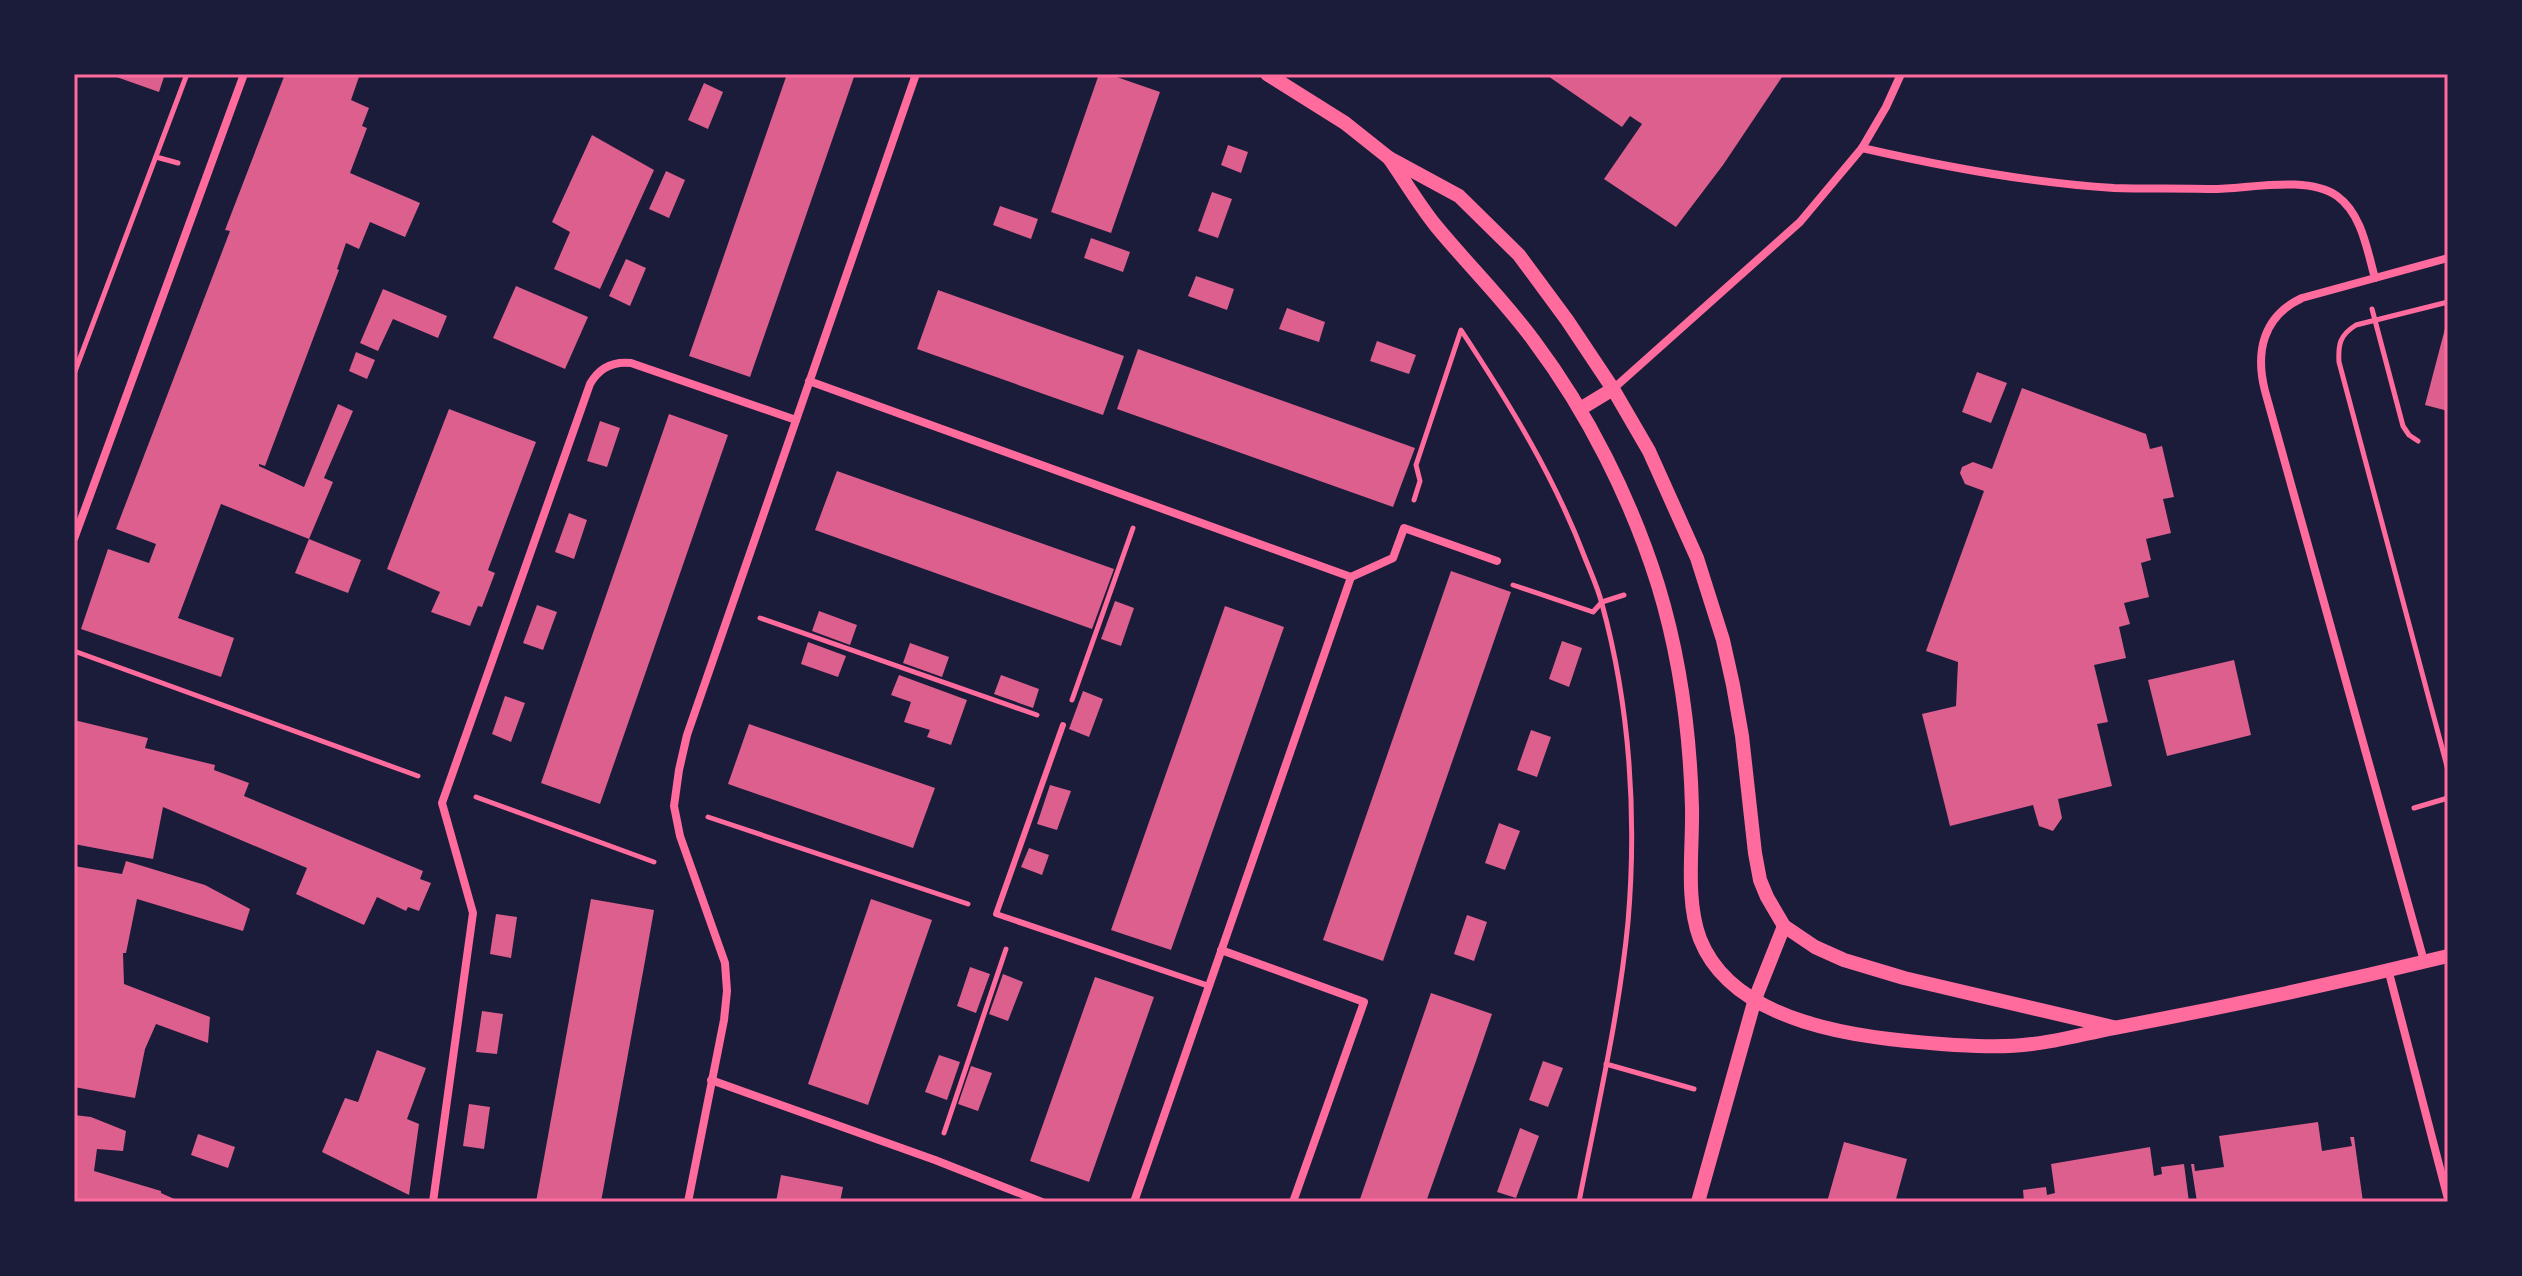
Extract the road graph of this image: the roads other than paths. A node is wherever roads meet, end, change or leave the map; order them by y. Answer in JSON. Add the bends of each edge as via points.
{"nodes":[{"id":1,"x":244,"y":74,"type":"edge"},
{"id":2,"x":916,"y":74,"type":"edge"},
{"id":3,"x":1267,"y":74,"type":"edge"},
{"id":4,"x":1901,"y":74,"type":"edge"},
{"id":5,"x":1862,"y":148,"type":"junction"},
{"id":6,"x":1389,"y":158,"type":"junction"},
{"id":7,"x":2448,"y":258,"type":"edge"},
{"id":8,"x":2375,"y":278,"type":"junction"},
{"id":9,"x":809,"y":381,"type":"junction"},
{"id":10,"x":1613,"y":389,"type":"junction"},
{"id":11,"x":1580,"y":409,"type":"junction"},
{"id":12,"x":796,"y":420,"type":"junction"},
{"id":13,"x":74,"y":539,"type":"edge"},
{"id":14,"x":1497,"y":561,"type":"road end"},
{"id":15,"x":1351,"y":577,"type":"junction"},
{"id":16,"x":1063,"y":725,"type":"road end"},
{"id":17,"x":1784,"y":926,"type":"junction"},
{"id":18,"x":1221,"y":950,"type":"junction"},
{"id":19,"x":2448,"y":956,"type":"edge"},
{"id":20,"x":2424,"y":961,"type":"junction"},
{"id":21,"x":2388,"y":969,"type":"junction"},
{"id":22,"x":1209,"y":986,"type":"junction"},
{"id":23,"x":1755,"y":999,"type":"junction"},
{"id":24,"x":2118,"y":1028,"type":"junction"},
{"id":25,"x":711,"y":1080,"type":"junction"},
{"id":26,"x":2448,"y":1199,"type":"edge"},
{"id":27,"x":433,"y":1202,"type":"edge"},
{"id":28,"x":688,"y":1202,"type":"edge"},
{"id":29,"x":1042,"y":1202,"type":"edge"},
{"id":30,"x":1134,"y":1202,"type":"edge"},
{"id":31,"x":1293,"y":1202,"type":"edge"},
{"id":32,"x":1698,"y":1202,"type":"edge"}],
"edges":[{"from":1,"to":13,"type":"street"},
{"from":2,"to":9,"type":"street"},
{"from":3,"to":6,"type":"street"},
{"from":4,"to":5,"type":"street"},
{"from":5,"to":8,"type":"street","via":[[1952,168],[2114,188],[2319,188],[2337,196],[2358,221]]},
{"from":5,"to":10,"type":"street","via":[[1800,222]]},
{"from":6,"to":10,"type":"street","via":[[1459,196],[1519,255]]},
{"from":6,"to":11,"type":"street","via":[[1435,225],[1536,343]]},
{"from":7,"to":8,"type":"street"},
{"from":8,"to":20,"type":"street","via":[[2302,298],[2278,312],[2266,334],[2261,377]]},
{"from":9,"to":12,"type":"street"},
{"from":9,"to":15,"type":"street"},
{"from":10,"to":11,"type":"street"},
{"from":10,"to":17,"type":"street","via":[[1655,463],[1706,585],[1733,685],[1760,880]]},
{"from":11,"to":23,"type":"street","via":[[1615,476],[1673,641],[1692,805],[1696,927],[1714,964]]},
{"from":12,"to":25,"type":"street","via":[[687,735],[674,806],[725,963],[724,1020]]},
{"from":12,"to":27,"type":"street","via":[[631,363],[619,362],[597,373],[590,384],[442,803],[473,913]]},
{"from":14,"to":15,"type":"street","via":[[1404,528],[1393,558]]},
{"from":15,"to":18,"type":"street"},
{"from":16,"to":22,"type":"lane","via":[[996,914]]},
{"from":17,"to":23,"type":"street"},
{"from":17,"to":24,"type":"street","via":[[1815,947],[1889,974]]},
{"from":18,"to":22,"type":"street"},
{"from":18,"to":31,"type":"street","via":[[1364,1002]]},
{"from":19,"to":20,"type":"street"},
{"from":20,"to":21,"type":"street"},
{"from":21,"to":24,"type":"street"},
{"from":21,"to":26,"type":"street"},
{"from":22,"to":30,"type":"street"},
{"from":23,"to":24,"type":"street","via":[[1827,1030],[1913,1042],[2031,1045]]},
{"from":23,"to":32,"type":"street"},
{"from":25,"to":28,"type":"street"},
{"from":25,"to":29,"type":"street"}]}
